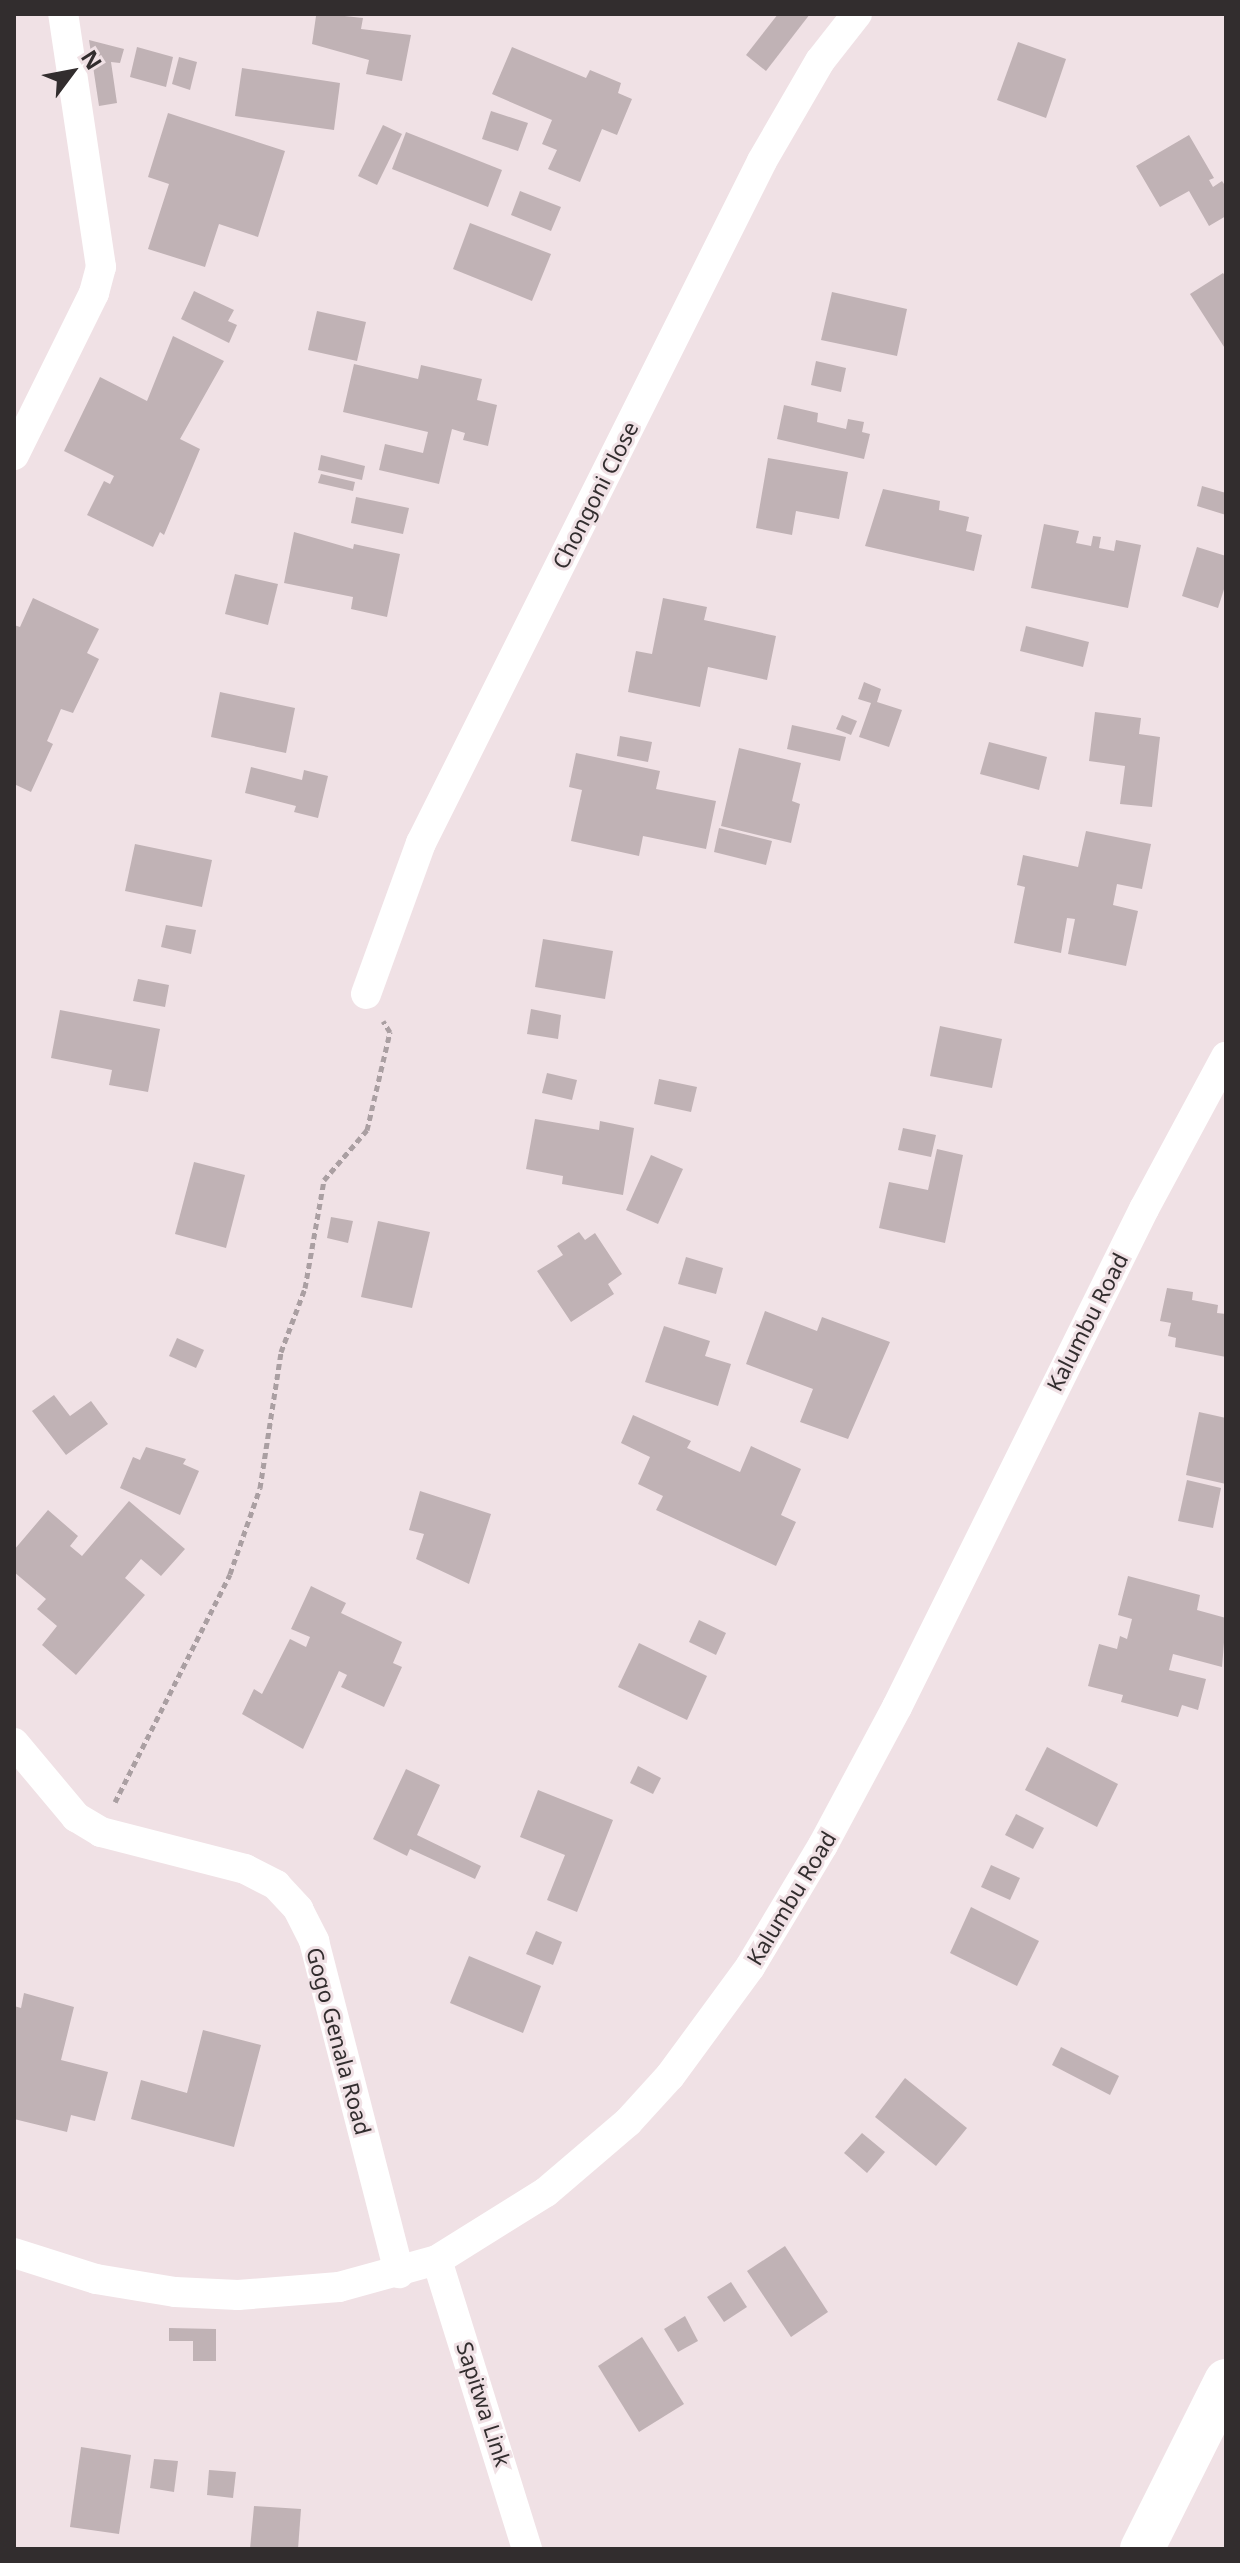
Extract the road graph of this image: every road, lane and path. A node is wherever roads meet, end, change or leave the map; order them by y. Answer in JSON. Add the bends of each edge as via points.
{"nodes":[{"id":1,"x":63,"y":14,"type":"edge"},
{"id":2,"x":857,"y":14,"type":"edge"},
{"id":3,"x":14,"y":455,"type":"edge"},
{"id":4,"x":366,"y":994,"type":"joint"},
{"id":5,"x":1226,"y":1057,"type":"edge"},
{"id":6,"x":14,"y":1743,"type":"edge"},
{"id":7,"x":101,"y":1832,"type":"junction"},
{"id":8,"x":14,"y":2253,"type":"edge"},
{"id":9,"x":437,"y":2260,"type":"junction"},
{"id":10,"x":399,"y":2273,"type":"junction"},
{"id":11,"x":1226,"y":2381,"type":"edge"},
{"id":12,"x":527,"y":2549,"type":"edge"},
{"id":13,"x":1142,"y":2549,"type":"edge"}],
"edges":[{"from":1,"to":3,"type":"street","via":[[101,267],[94,293]]},
{"from":2,"to":4,"type":"street","name":"Chongoni Close","via":[[793,103],[754,175],[421,843]]},
{"from":4,"to":7,"type":"path","via":[[390,1032],[367,1130],[324,1180],[305,1288],[281,1352],[260,1488],[230,1574]]},
{"from":5,"to":9,"type":"street","name":"Kalumbu Road","via":[[1130,1237],[897,1707],[750,1967],[670,2076],[617,2132],[546,2192]]},
{"from":6,"to":7,"type":"street","name":"Gogo Genala Road","via":[[76,1817]]},
{"from":7,"to":10,"type":"street","name":"Gogo Genala Road","via":[[245,1869],[276,1885],[298,1909],[314,1941]]},
{"from":8,"to":10,"type":"street","name":"Kalumbu Road","via":[[96,2279],[175,2292],[280,2293]]},
{"from":9,"to":10,"type":"street","name":"Kalumbu Road"},
{"from":9,"to":12,"type":"street","name":"Sapitwa Link"},
{"from":11,"to":13,"type":"street"}]}
